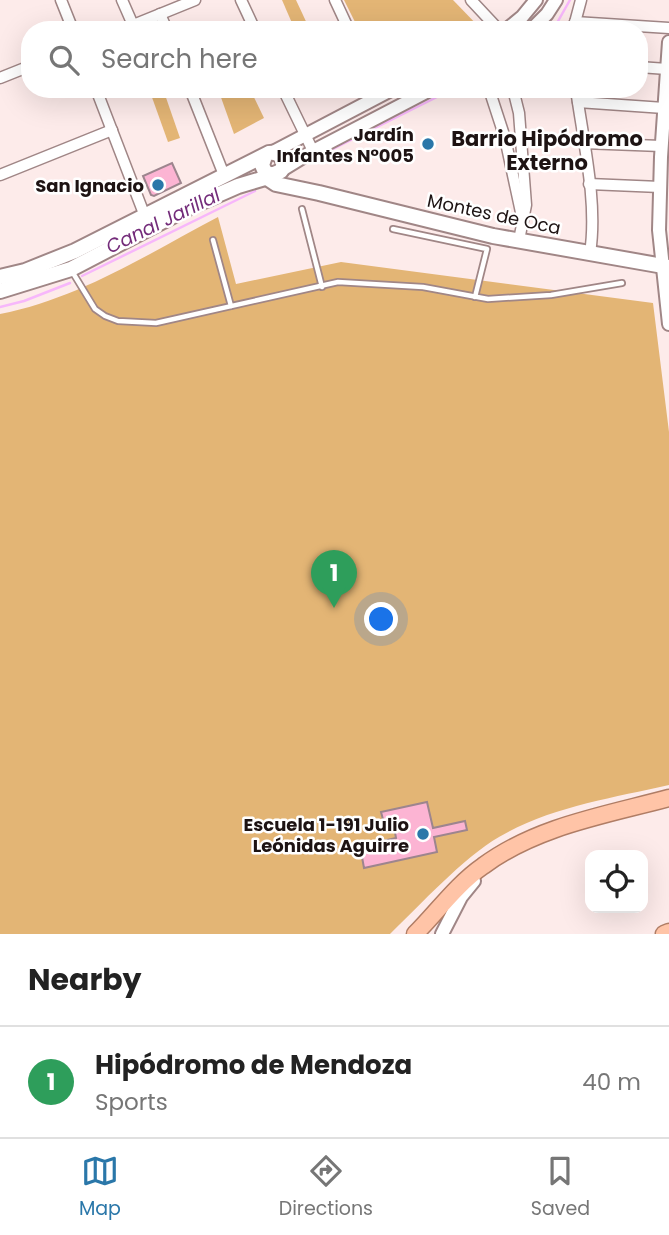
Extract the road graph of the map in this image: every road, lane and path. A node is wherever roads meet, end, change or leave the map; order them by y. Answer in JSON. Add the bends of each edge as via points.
{"nodes":[{"id":1,"x":61,"y":0,"type":"edge"},
{"id":2,"x":122,"y":0,"type":"edge"},
{"id":3,"x":195,"y":0,"type":"edge"},
{"id":4,"x":241,"y":0,"type":"edge"},
{"id":5,"x":335,"y":0,"type":"edge"},
{"id":6,"x":471,"y":0,"type":"edge"},
{"id":7,"x":536,"y":0,"type":"edge"},
{"id":8,"x":556,"y":0,"type":"edge"},
{"id":9,"x":581,"y":0,"type":"edge"},
{"id":10,"x":160,"y":14,"type":"junction"},
{"id":11,"x":69,"y":21,"type":"edge"},
{"id":12,"x":131,"y":21,"type":"edge"},
{"id":13,"x":143,"y":21,"type":"edge"},
{"id":14,"x":163,"y":21,"type":"edge"},
{"id":15,"x":251,"y":21,"type":"edge"},
{"id":16,"x":345,"y":21,"type":"edge"},
{"id":17,"x":491,"y":21,"type":"edge"},
{"id":18,"x":517,"y":21,"type":"edge"},
{"id":19,"x":540,"y":21,"type":"edge"},
{"id":20,"x":575,"y":21,"type":"edge"},
{"id":21,"x":648,"y":28,"type":"edge"},
{"id":22,"x":669,"y":29,"type":"edge"},
{"id":23,"x":669,"y":42,"type":"edge"},
{"id":24,"x":648,"y":68,"type":"edge"},
{"id":25,"x":21,"y":70,"type":"edge"},
{"id":26,"x":668,"y":73,"type":"edge"},
{"id":27,"x":0,"y":78,"type":"edge"},
{"id":28,"x":100,"y":98,"type":"edge"},
{"id":29,"x":194,"y":98,"type":"edge"},
{"id":30,"x":287,"y":98,"type":"edge"},
{"id":31,"x":369,"y":98,"type":"edge"},
{"id":32,"x":415,"y":98,"type":"edge"},
{"id":33,"x":492,"y":98,"type":"edge"},
{"id":34,"x":515,"y":98,"type":"edge"},
{"id":35,"x":577,"y":98,"type":"edge"},
{"id":36,"x":578,"y":102,"type":"junction"},
{"id":37,"x":666,"y":113,"type":"edge"},
{"id":38,"x":112,"y":130,"type":"junction"},
{"id":39,"x":304,"y":135,"type":"junction"},
{"id":40,"x":583,"y":143,"type":"junction"},
{"id":41,"x":313,"y":151,"type":"junction"},
{"id":42,"x":664,"y":153,"type":"edge"},
{"id":43,"x":275,"y":166,"type":"junction"},
{"id":44,"x":0,"y":175,"type":"edge"},
{"id":45,"x":224,"y":176,"type":"junction"},
{"id":46,"x":589,"y":184,"type":"junction"},
{"id":47,"x":660,"y":187,"type":"junction"},
{"id":48,"x":312,"y":191,"type":"junction"},
{"id":49,"x":302,"y":209,"type":"dead end"},
{"id":50,"x":146,"y":221,"type":"junction"},
{"id":51,"x":523,"y":221,"type":"junction"},
{"id":52,"x":393,"y":229,"type":"dead end"},
{"id":53,"x":213,"y":240,"type":"dead end"},
{"id":54,"x":519,"y":240,"type":"junction"},
{"id":55,"x":590,"y":253,"type":"junction"},
{"id":56,"x":666,"y":267,"type":"edge"},
{"id":57,"x":71,"y":269,"type":"junction"},
{"id":58,"x":0,"y":277,"type":"edge"},
{"id":59,"x":622,"y":283,"type":"dead end"},
{"id":60,"x":322,"y":287,"type":"junction"},
{"id":61,"x":0,"y":291,"type":"edge"},
{"id":62,"x":475,"y":298,"type":"junction"},
{"id":63,"x":231,"y":306,"type":"junction"},
{"id":64,"x":669,"y":318,"type":"edge"},
{"id":65,"x":669,"y":798,"type":"edge"},
{"id":66,"x":498,"y":855,"type":"junction"},
{"id":67,"x":669,"y":932,"type":"edge"},
{"id":68,"x":415,"y":934,"type":"edge"},
{"id":69,"x":442,"y":934,"type":"edge"},
{"id":70,"x":664,"y":934,"type":"edge"}],
"edges":[{"from":1,"to":11,"type":"street"},
{"from":2,"to":12,"type":"street"},
{"from":3,"to":10,"type":"street"},
{"from":4,"to":15,"type":"street"},
{"from":5,"to":16,"type":"street"},
{"from":6,"to":17,"type":"street"},
{"from":7,"to":18,"type":"street"},
{"from":8,"to":19,"type":"street"},
{"from":9,"to":20,"type":"street"},
{"from":10,"to":13,"type":"street"},
{"from":10,"to":14,"type":"street"},
{"from":21,"to":22,"type":"street"},
{"from":23,"to":26,"type":"street"},
{"from":24,"to":26,"type":"street"},
{"from":25,"to":27,"type":"street"},
{"from":26,"to":37,"type":"street"},
{"from":28,"to":38,"type":"street"},
{"from":29,"to":45,"type":"street"},
{"from":30,"to":39,"type":"street"},
{"from":31,"to":39,"type":"street"},
{"from":32,"to":41,"type":"street"},
{"from":33,"to":51,"type":"street"},
{"from":34,"to":51,"type":"street","via":[[526,205]]},
{"from":35,"to":36,"type":"street"},
{"from":36,"to":37,"type":"street"},
{"from":36,"to":40,"type":"street"},
{"from":37,"to":42,"type":"street"},
{"from":38,"to":44,"type":"street"},
{"from":38,"to":50,"type":"street"},
{"from":39,"to":41,"type":"street"},
{"from":39,"to":43,"type":"street"},
{"from":40,"to":42,"type":"street"},
{"from":40,"to":46,"type":"street"},
{"from":41,"to":43,"type":"street"},
{"from":42,"to":47,"type":"street"},
{"from":43,"to":45,"type":"main road"},
{"from":43,"to":48,"type":"main road"},
{"from":43,"to":48,"type":"main road","name":"Montes de Oca","via":[[276,184]]},
{"from":43,"to":50,"type":"main road","via":[[222,193]]},
{"from":45,"to":50,"type":"main road"},
{"from":46,"to":47,"type":"street"},
{"from":46,"to":55,"type":"street"},
{"from":47,"to":56,"type":"street","via":[[659,244]]},
{"from":48,"to":54,"type":"main road","name":"Montes de Oca"},
{"from":49,"to":60,"type":"lane"},
{"from":50,"to":57,"type":"main road"},
{"from":50,"to":58,"type":"main road","via":[[48,263]]},
{"from":51,"to":54,"type":"street"},
{"from":52,"to":62,"type":"lane","via":[[487,250]]},
{"from":53,"to":63,"type":"lane"},
{"from":54,"to":55,"type":"main road","name":"Montes de Oca"},
{"from":55,"to":56,"type":"main road","name":"Montes de Oca"},
{"from":56,"to":64,"type":"street"},
{"from":57,"to":61,"type":"main road"},
{"from":57,"to":63,"type":"lane","via":[[95,309],[118,321],[156,323]]},
{"from":59,"to":62,"type":"lane","via":[[551,295]]},
{"from":60,"to":62,"type":"lane","via":[[338,282],[423,287]]},
{"from":60,"to":63,"type":"lane"},
{"from":65,"to":66,"type":"highway","via":[[567,825]]},
{"from":66,"to":68,"type":"highway"},
{"from":66,"to":69,"type":"street","via":[[461,897]]},
{"from":67,"to":70,"type":"highway"}]}
